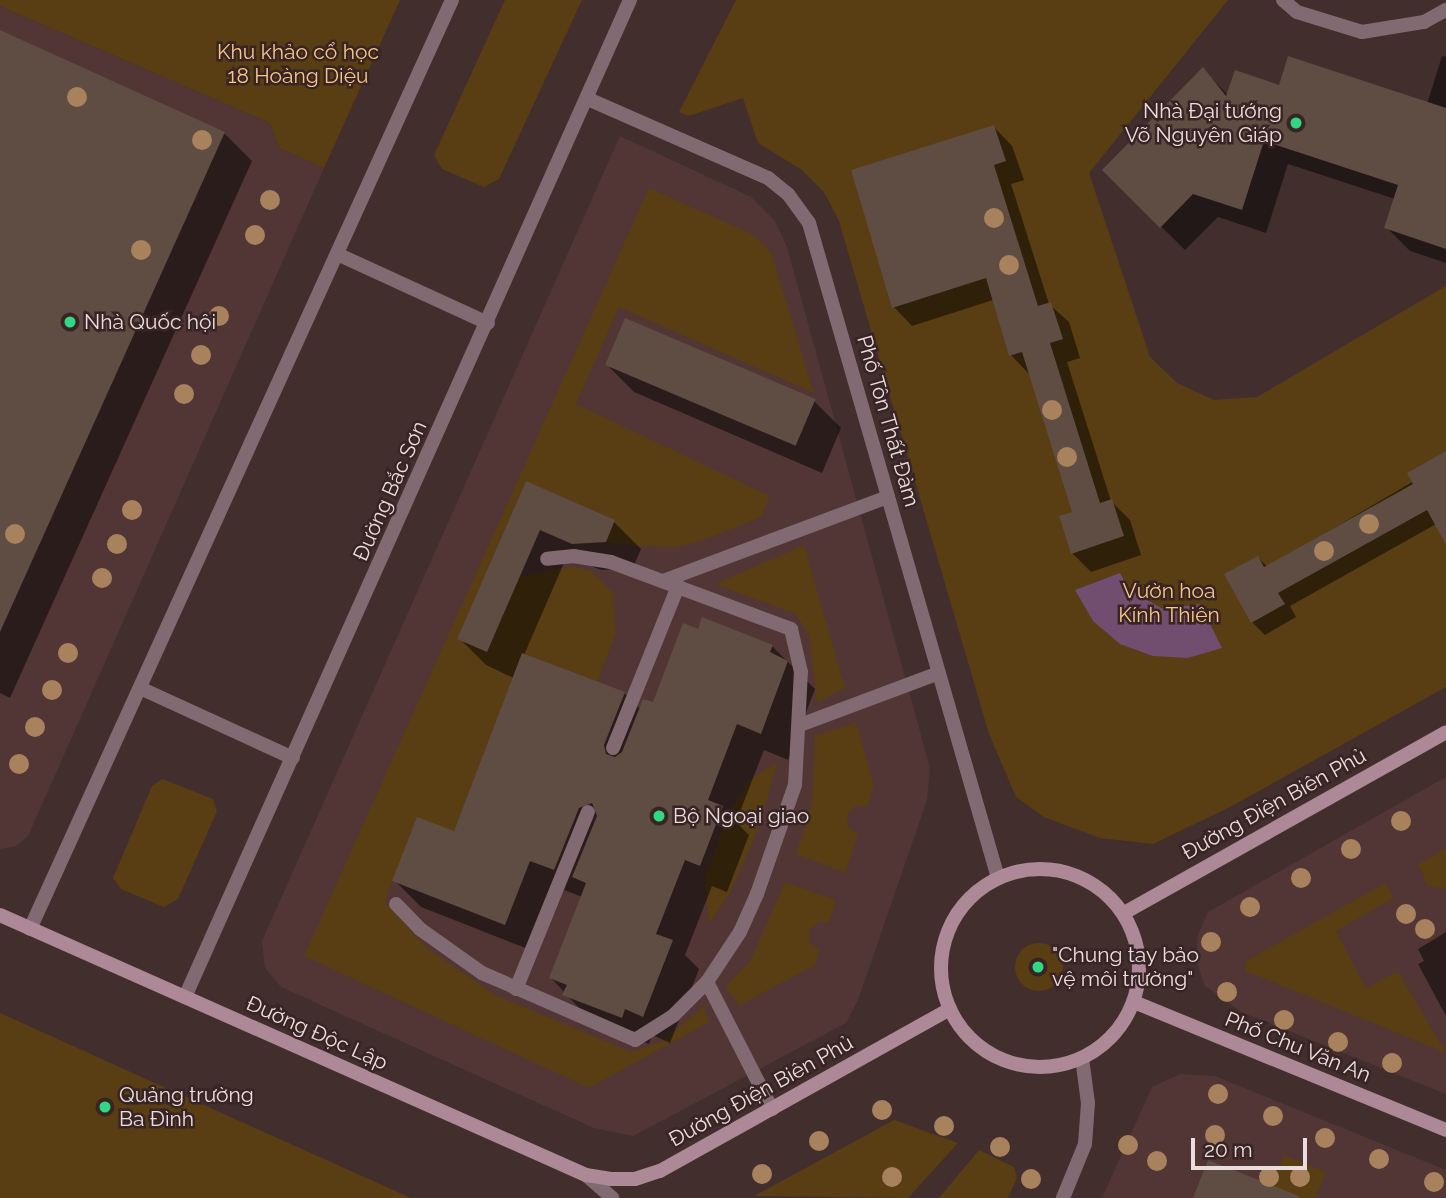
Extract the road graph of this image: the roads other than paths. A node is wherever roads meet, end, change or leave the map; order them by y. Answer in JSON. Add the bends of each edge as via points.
{"nodes":[{"id":1,"x":452,"y":0,"type":"edge"},
{"id":2,"x":630,"y":0,"type":"edge"},
{"id":3,"x":1283,"y":0,"type":"edge"},
{"id":4,"x":1446,"y":10,"type":"edge"},
{"id":5,"x":589,"y":99,"type":"junction"},
{"id":6,"x":337,"y":254,"type":"junction"},
{"id":7,"x":488,"y":323,"type":"junction"},
{"id":8,"x":888,"y":498,"type":"junction"},
{"id":9,"x":547,"y":559,"type":"dead end"},
{"id":10,"x":663,"y":580,"type":"junction"},
{"id":11,"x":678,"y":586,"type":"junction"},
{"id":12,"x":939,"y":673,"type":"junction"},
{"id":13,"x":140,"y":688,"type":"junction"},
{"id":14,"x":800,"y":725,"type":"junction"},
{"id":15,"x":1446,"y":732,"type":"edge"},
{"id":16,"x":613,"y":748,"type":"dead end"},
{"id":17,"x":293,"y":758,"type":"junction"},
{"id":18,"x":588,"y":812,"type":"dead end"},
{"id":19,"x":998,"y":878,"type":"junction"},
{"id":20,"x":396,"y":904,"type":"dead end"},
{"id":21,"x":1124,"y":913,"type":"junction"},
{"id":22,"x":0,"y":915,"type":"edge"},
{"id":23,"x":30,"y":929,"type":"junction"},
{"id":24,"x":707,"y":982,"type":"junction"},
{"id":25,"x":516,"y":989,"type":"junction"},
{"id":26,"x":185,"y":997,"type":"junction"},
{"id":27,"x":1134,"y":1002,"type":"junction"},
{"id":28,"x":950,"y":1009,"type":"junction"},
{"id":29,"x":1082,"y":1058,"type":"junction"},
{"id":30,"x":772,"y":1108,"type":"junction"},
{"id":31,"x":1446,"y":1130,"type":"edge"},
{"id":32,"x":586,"y":1175,"type":"junction"},
{"id":33,"x":612,"y":1198,"type":"edge"},
{"id":34,"x":1063,"y":1198,"type":"edge"}],
"edges":[{"from":1,"to":6,"type":"street"},
{"from":2,"to":5,"type":"street","name":"Đường Bắc Sơn"},
{"from":3,"to":4,"type":"street","via":[[1297,12],[1362,32],[1424,22]]},
{"from":5,"to":7,"type":"street","name":"Đường Bắc Sơn"},
{"from":5,"to":8,"type":"street","name":"Phố Tôn Thất Đàm","via":[[768,178],[788,194],[809,223]]},
{"from":6,"to":7,"type":"street"},
{"from":6,"to":13,"type":"street"},
{"from":7,"to":17,"type":"street","name":"Đường Bắc Sơn"},
{"from":8,"to":10,"type":"street"},
{"from":8,"to":12,"type":"street","name":"Phố Tôn Thất Đàm"},
{"from":9,"to":10,"type":"street","via":[[574,556],[611,562]]},
{"from":10,"to":11,"type":"street"},
{"from":11,"to":14,"type":"street","via":[[791,629],[801,672]]},
{"from":11,"to":16,"type":"street"},
{"from":12,"to":14,"type":"street"},
{"from":12,"to":19,"type":"street","name":"Phố Tôn Thất Đàm"},
{"from":13,"to":17,"type":"street"},
{"from":13,"to":23,"type":"street"},
{"from":14,"to":24,"type":"street","via":[[795,786],[783,827],[740,932]]},
{"from":15,"to":21,"type":"main road","name":"Đường Điện Biên Phủ"},
{"from":17,"to":26,"type":"street","name":"Đường Bắc Sơn"},
{"from":18,"to":25,"type":"street"},
{"from":19,"to":21,"type":"main road","via":[[1044,868],[1068,872],[1096,885]]},
{"from":19,"to":28,"type":"main road","via":[[972,895],[953,919],[943,948],[942,969]]},
{"from":20,"to":25,"type":"street","via":[[451,953]]},
{"from":21,"to":27,"type":"main road","via":[[1136,942],[1139,973]]},
{"from":22,"to":23,"type":"main road","name":"Đường Độc Lập"},
{"from":23,"to":26,"type":"main road","name":"Đường Độc Lập"},
{"from":24,"to":25,"type":"street","via":[[673,1016],[635,1040]]},
{"from":24,"to":30,"type":"street"},
{"from":26,"to":32,"type":"main road","name":"Đường Độc Lập"},
{"from":27,"to":29,"type":"main road","via":[[1121,1026]]},
{"from":27,"to":31,"type":"main road","name":"Phố Chu Văn An"},
{"from":28,"to":29,"type":"main road","via":[[967,1036],[992,1055],[1021,1066],[1052,1067]]},
{"from":28,"to":30,"type":"main road","name":"Đường Điện Biên Phủ"},
{"from":29,"to":34,"type":"street","via":[[1088,1103],[1085,1144]]},
{"from":30,"to":32,"type":"main road","name":"Đường Điện Biên Phủ","via":[[660,1171],[635,1179]]},
{"from":32,"to":33,"type":"street","name":"Đường Độc Lập"}]}
